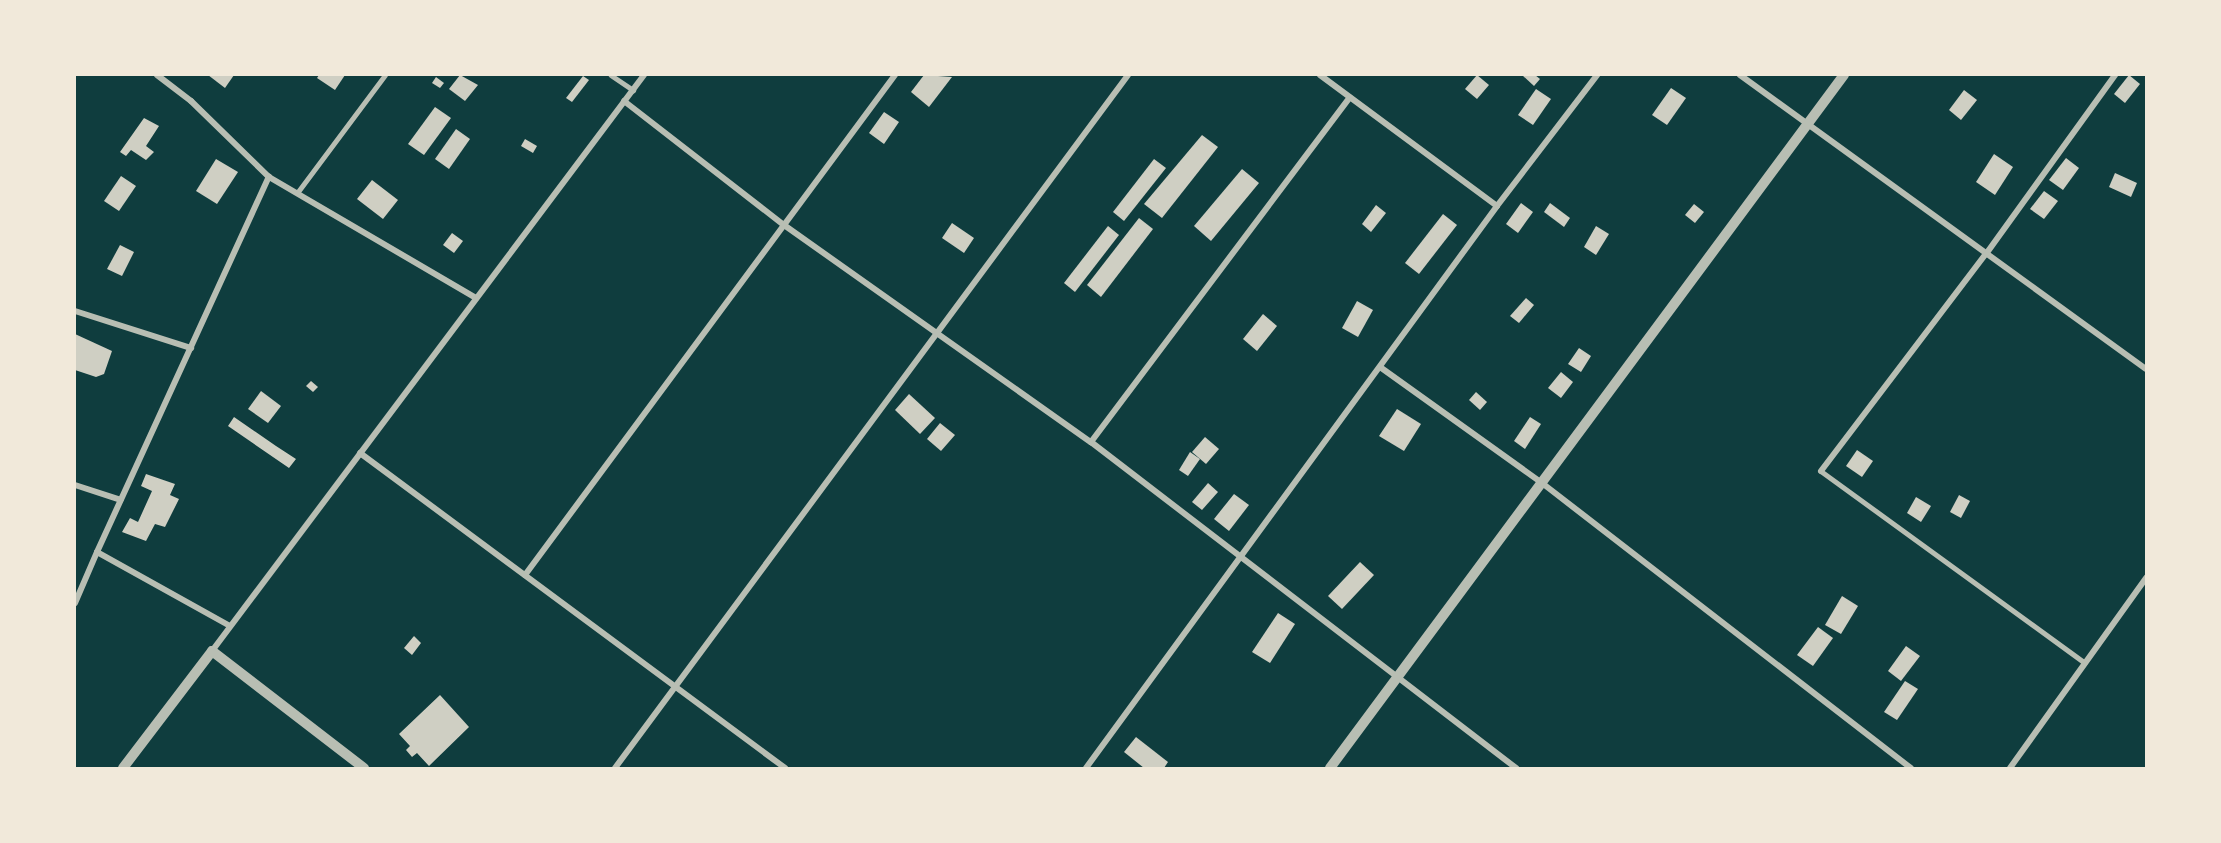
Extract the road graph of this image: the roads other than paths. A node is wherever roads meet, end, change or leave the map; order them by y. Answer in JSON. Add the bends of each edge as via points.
{"nodes":[{"id":1,"x":385,"y":75,"type":"edge"},
{"id":2,"x":611,"y":75,"type":"edge"},
{"id":3,"x":644,"y":75,"type":"edge"},
{"id":4,"x":895,"y":75,"type":"edge"},
{"id":5,"x":1128,"y":75,"type":"edge"},
{"id":6,"x":1320,"y":75,"type":"edge"},
{"id":7,"x":1597,"y":75,"type":"edge"},
{"id":8,"x":1740,"y":75,"type":"edge"},
{"id":9,"x":1844,"y":75,"type":"edge"},
{"id":10,"x":2115,"y":75,"type":"edge"},
{"id":11,"x":160,"y":76,"type":"edge"},
{"id":12,"x":633,"y":90,"type":"junction"},
{"id":13,"x":1350,"y":97,"type":"junction"},
{"id":14,"x":624,"y":101,"type":"junction"},
{"id":15,"x":1807,"y":125,"type":"junction"},
{"id":16,"x":269,"y":177,"type":"junction"},
{"id":17,"x":297,"y":193,"type":"junction"},
{"id":18,"x":1497,"y":206,"type":"junction"},
{"id":19,"x":784,"y":225,"type":"junction"},
{"id":20,"x":1986,"y":254,"type":"junction"},
{"id":21,"x":476,"y":298,"type":"junction"},
{"id":22,"x":75,"y":311,"type":"edge"},
{"id":23,"x":939,"y":332,"type":"junction"},
{"id":24,"x":190,"y":348,"type":"junction"},
{"id":25,"x":1380,"y":367,"type":"junction"},
{"id":26,"x":2146,"y":369,"type":"edge"},
{"id":27,"x":1091,"y":442,"type":"junction"},
{"id":28,"x":360,"y":453,"type":"junction"},
{"id":29,"x":1821,"y":471,"type":"joint"},
{"id":30,"x":1542,"y":483,"type":"junction"},
{"id":31,"x":75,"y":485,"type":"edge"},
{"id":32,"x":121,"y":500,"type":"junction"},
{"id":33,"x":97,"y":552,"type":"junction"},
{"id":34,"x":1242,"y":557,"type":"junction"},
{"id":35,"x":525,"y":575,"type":"junction"},
{"id":36,"x":2146,"y":578,"type":"edge"},
{"id":37,"x":75,"y":603,"type":"edge"},
{"id":38,"x":230,"y":626,"type":"junction"},
{"id":39,"x":212,"y":651,"type":"junction"},
{"id":40,"x":2085,"y":663,"type":"junction"},
{"id":41,"x":1397,"y":678,"type":"junction"},
{"id":42,"x":677,"y":688,"type":"junction"},
{"id":43,"x":123,"y":768,"type":"edge"},
{"id":44,"x":364,"y":768,"type":"edge"},
{"id":45,"x":615,"y":768,"type":"edge"},
{"id":46,"x":785,"y":768,"type":"edge"},
{"id":47,"x":1086,"y":768,"type":"edge"},
{"id":48,"x":1330,"y":768,"type":"edge"},
{"id":49,"x":1516,"y":768,"type":"edge"},
{"id":50,"x":1911,"y":768,"type":"edge"},
{"id":51,"x":2010,"y":768,"type":"edge"}],
"edges":[{"from":1,"to":17,"type":"lane"},
{"from":2,"to":12,"type":"lane"},
{"from":3,"to":12,"type":"street"},
{"from":4,"to":19,"type":"street"},
{"from":5,"to":23,"type":"street"},
{"from":6,"to":13,"type":"street"},
{"from":7,"to":18,"type":"street"},
{"from":8,"to":15,"type":"street"},
{"from":9,"to":15,"type":"street"},
{"from":10,"to":20,"type":"street"},
{"from":11,"to":16,"type":"street"},
{"from":12,"to":14,"type":"street"},
{"from":13,"to":18,"type":"street"},
{"from":13,"to":27,"type":"street"},
{"from":14,"to":19,"type":"street"},
{"from":14,"to":21,"type":"street"},
{"from":15,"to":20,"type":"street"},
{"from":15,"to":30,"type":"street"},
{"from":16,"to":17,"type":"street"},
{"from":16,"to":24,"type":"street"},
{"from":17,"to":21,"type":"street"},
{"from":18,"to":25,"type":"street"},
{"from":19,"to":23,"type":"street"},
{"from":19,"to":35,"type":"street"},
{"from":20,"to":26,"type":"street"},
{"from":20,"to":29,"type":"street"},
{"from":21,"to":28,"type":"street"},
{"from":22,"to":24,"type":"street"},
{"from":23,"to":27,"type":"street"},
{"from":23,"to":42,"type":"street"},
{"from":24,"to":32,"type":"street"},
{"from":25,"to":30,"type":"street"},
{"from":25,"to":34,"type":"street"},
{"from":27,"to":34,"type":"street"},
{"from":28,"to":35,"type":"street"},
{"from":28,"to":38,"type":"street"},
{"from":29,"to":40,"type":"lane"},
{"from":30,"to":41,"type":"street"},
{"from":30,"to":50,"type":"street"},
{"from":31,"to":32,"type":"street"},
{"from":32,"to":33,"type":"street"},
{"from":33,"to":37,"type":"street"},
{"from":33,"to":38,"type":"street"},
{"from":34,"to":41,"type":"street"},
{"from":34,"to":47,"type":"street"},
{"from":35,"to":42,"type":"street"},
{"from":36,"to":40,"type":"street"},
{"from":38,"to":39,"type":"street"},
{"from":39,"to":43,"type":"street"},
{"from":39,"to":44,"type":"street"},
{"from":40,"to":51,"type":"street"},
{"from":41,"to":48,"type":"street"},
{"from":41,"to":49,"type":"street"},
{"from":42,"to":45,"type":"street"},
{"from":42,"to":46,"type":"street"}]}
